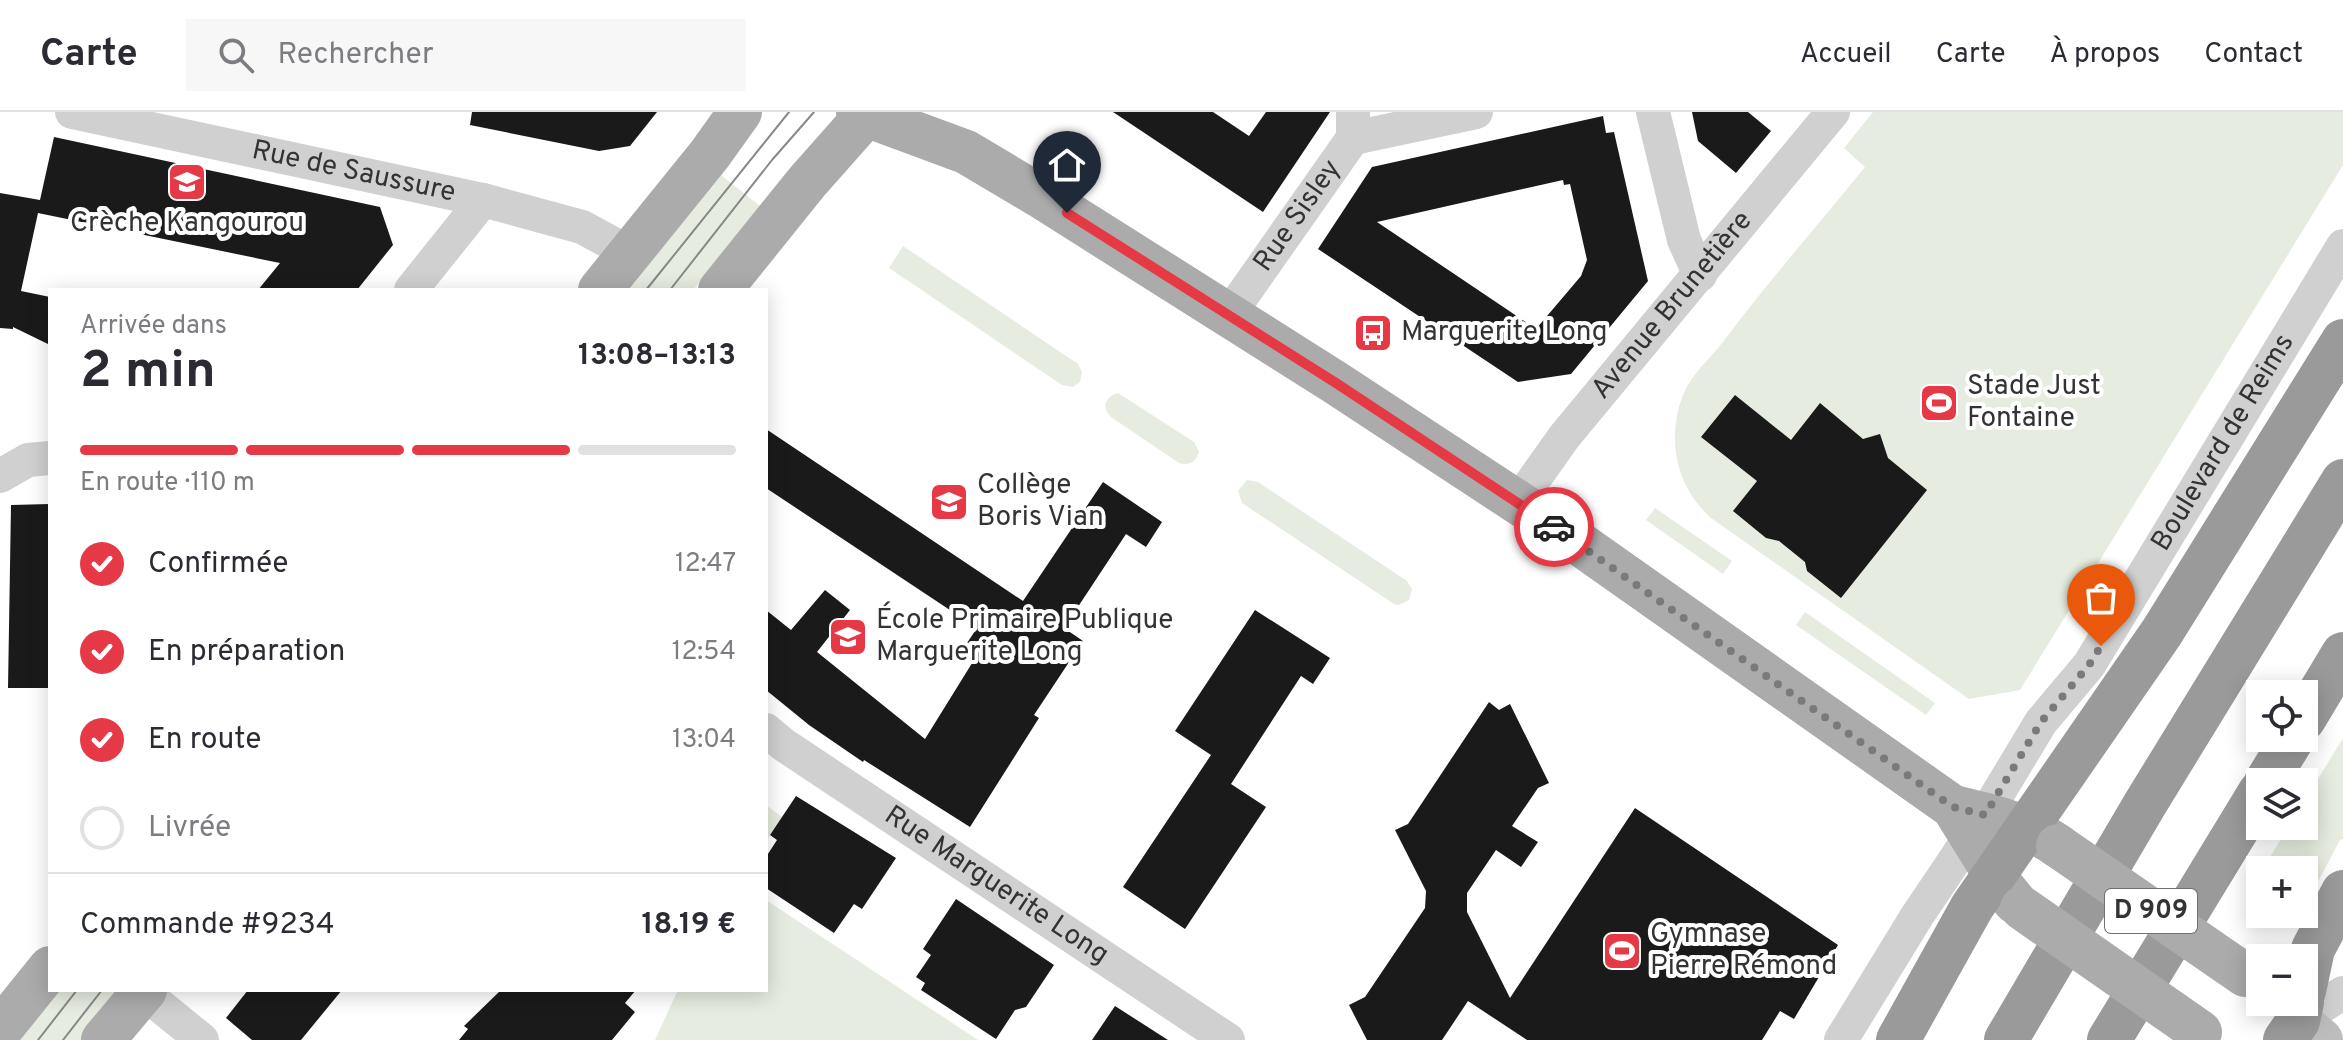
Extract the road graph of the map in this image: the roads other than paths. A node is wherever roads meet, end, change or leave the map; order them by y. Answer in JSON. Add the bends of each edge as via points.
{"nodes":[{"id":1,"x":72,"y":112,"type":"edge"},
{"id":2,"x":740,"y":112,"type":"edge"},
{"id":3,"x":949,"y":112,"type":"edge"},
{"id":4,"x":1476,"y":112,"type":"edge"},
{"id":5,"x":1653,"y":112,"type":"edge"},
{"id":6,"x":1833,"y":112,"type":"edge"},
{"id":7,"x":864,"y":113,"type":"edge"},
{"id":8,"x":1353,"y":125,"type":"edge"},
{"id":9,"x":966,"y":152,"type":"junction"},
{"id":10,"x":483,"y":200,"type":"junction"},
{"id":11,"x":2343,"y":246,"type":"edge"},
{"id":12,"x":630,"y":253,"type":"junction"},
{"id":13,"x":1700,"y":275,"type":"junction"},
{"id":14,"x":413,"y":288,"type":"edge"},
{"id":15,"x":602,"y":288,"type":"edge"},
{"id":16,"x":722,"y":288,"type":"edge"},
{"id":17,"x":1228,"y":316,"type":"junction"},
{"id":18,"x":2343,"y":341,"type":"edge"},
{"id":19,"x":48,"y":458,"type":"edge"},
{"id":20,"x":0,"y":476,"type":"edge"},
{"id":21,"x":2343,"y":481,"type":"edge"},
{"id":22,"x":1518,"y":502,"type":"junction"},
{"id":23,"x":2343,"y":654,"type":"edge"},
{"id":24,"x":2318,"y":696,"type":"edge"},
{"id":25,"x":768,"y":732,"type":"edge"},
{"id":26,"x":2246,"y":815,"type":"edge"},
{"id":27,"x":1969,"y":819,"type":"junction"},
{"id":28,"x":2042,"y":837,"type":"junction"},
{"id":29,"x":1994,"y":874,"type":"junction"},
{"id":30,"x":2343,"y":892,"type":"edge"},
{"id":31,"x":2316,"y":944,"type":"edge"},
{"id":32,"x":48,"y":970,"type":"edge"},
{"id":33,"x":2246,"y":980,"type":"edge"},
{"id":34,"x":143,"y":992,"type":"edge"},
{"id":35,"x":145,"y":992,"type":"edge"},
{"id":36,"x":2343,"y":993,"type":"edge"},
{"id":37,"x":2318,"y":1000,"type":"edge"},
{"id":38,"x":0,"y":1030,"type":"edge"},
{"id":39,"x":2205,"y":1036,"type":"edge"},
{"id":40,"x":103,"y":1040,"type":"edge"},
{"id":41,"x":202,"y":1040,"type":"edge"},
{"id":42,"x":1228,"y":1040,"type":"edge"},
{"id":43,"x":1841,"y":1040,"type":"edge"},
{"id":44,"x":1898,"y":1040,"type":"edge"},
{"id":45,"x":2006,"y":1040,"type":"edge"},
{"id":46,"x":2109,"y":1040,"type":"edge"}],
"edges":[{"from":1,"to":10,"type":"street","name":"Rue de Saussure"},
{"from":2,"to":12,"type":"main road"},
{"from":3,"to":9,"type":"main road"},
{"from":4,"to":8,"type":"street"},
{"from":5,"to":13,"type":"street","via":[[1684,240]]},
{"from":6,"to":13,"type":"street","name":"Avenue Brunetière"},
{"from":7,"to":9,"type":"main road"},
{"from":7,"to":16,"type":"main road"},
{"from":8,"to":17,"type":"street","name":"Rue Sisley"},
{"from":9,"to":17,"type":"main road"},
{"from":10,"to":12,"type":"street","name":"Rue de Saussure","via":[[582,227]]},
{"from":10,"to":14,"type":"street"},
{"from":11,"to":27,"type":"street","name":"Boulevard de Reims","via":[[2089,665]]},
{"from":12,"to":15,"type":"main road"},
{"from":13,"to":22,"type":"street","name":"Avenue Brunetière","via":[[1564,437]]},
{"from":17,"to":22,"type":"main road"},
{"from":18,"to":28,"type":"highway"},
{"from":19,"to":20,"type":"street","via":[[28,460]]},
{"from":21,"to":45,"type":"highway"},
{"from":22,"to":27,"type":"main road"},
{"from":23,"to":24,"type":"highway"},
{"from":25,"to":42,"type":"street","name":"Rue Marguerite Long"},
{"from":26,"to":46,"type":"highway"},
{"from":27,"to":28,"type":"main road","number":"D 909"},
{"from":27,"to":29,"type":"main road","number":"D 909"},
{"from":27,"to":43,"type":"street","name":"Boulevard de Reims"},
{"from":28,"to":29,"type":"highway"},
{"from":28,"to":33,"type":"main road","number":"D 909","bridge":true},
{"from":29,"to":39,"type":"main road","number":"D 909","bridge":true,"via":[[2022,908]]},
{"from":29,"to":44,"type":"highway"},
{"from":30,"to":31,"type":"highway"},
{"from":32,"to":38,"type":"main road"},
{"from":34,"to":40,"type":"main road"},
{"from":35,"to":41,"type":"street"},
{"from":36,"to":37,"type":"street"}]}
